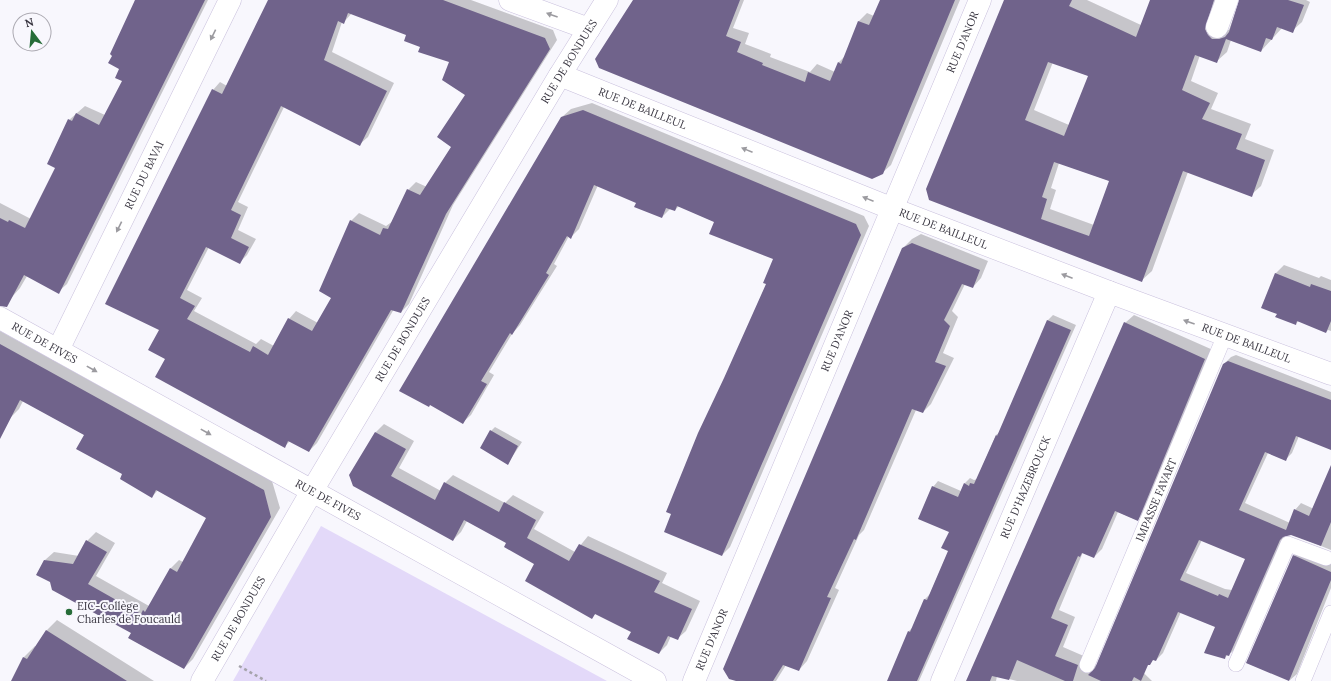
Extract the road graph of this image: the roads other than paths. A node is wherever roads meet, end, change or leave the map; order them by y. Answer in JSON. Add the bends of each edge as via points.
{"nodes":[{"id":1,"x":230,"y":0,"type":"edge"},
{"id":2,"x":510,"y":0,"type":"edge"},
{"id":3,"x":607,"y":0,"type":"edge"},
{"id":4,"x":980,"y":0,"type":"edge"},
{"id":5,"x":1227,"y":0,"type":"edge"},
{"id":6,"x":1217,"y":27,"type":"dead end"},
{"id":7,"x":589,"y":29,"type":"junction"},
{"id":8,"x":560,"y":75,"type":"junction"},
{"id":9,"x":892,"y":209,"type":"junction"},
{"id":10,"x":1109,"y":292,"type":"junction"},
{"id":11,"x":0,"y":318,"type":"edge"},
{"id":12,"x":1225,"y":335,"type":"junction"},
{"id":13,"x":58,"y":350,"type":"junction"},
{"id":14,"x":1331,"y":374,"type":"edge"},
{"id":15,"x":312,"y":491,"type":"junction"},
{"id":16,"x":1329,"y":555,"type":"edge"},
{"id":17,"x":1331,"y":613,"type":"edge"},
{"id":18,"x":1236,"y":664,"type":"dead end"},
{"id":19,"x":1087,"y":665,"type":"dead end"},
{"id":20,"x":202,"y":681,"type":"edge"},
{"id":21,"x":655,"y":681,"type":"edge"},
{"id":22,"x":694,"y":681,"type":"edge"},
{"id":23,"x":942,"y":681,"type":"edge"},
{"id":24,"x":1303,"y":681,"type":"edge"}],
"edges":[{"from":1,"to":13,"type":"street","name":"RUE DU BAVAI","one_way":true},
{"from":7,"to":2,"type":"street","one_way":true},
{"from":3,"to":7,"type":"street","name":"RUE DE BONDUES"},
{"from":4,"to":9,"type":"street","name":"RUE D'ANOR"},
{"from":5,"to":6,"type":"street"},
{"from":7,"to":8,"type":"street","name":"RUE DE BONDUES"},
{"from":9,"to":8,"type":"street","name":"RUE DE BAILLEUL","one_way":true},
{"from":8,"to":15,"type":"street","name":"RUE DE BONDUES"},
{"from":10,"to":9,"type":"street","name":"RUE DE BAILLEUL","one_way":true},
{"from":9,"to":22,"type":"street","name":"RUE D'ANOR"},
{"from":12,"to":10,"type":"street","name":"RUE DE BAILLEUL","one_way":true},
{"from":10,"to":23,"type":"street","name":"RUE D'HAZEBROUCK"},
{"from":11,"to":13,"type":"street","name":"RUE DE FIVES"},
{"from":12,"to":14,"type":"street","name":"RUE DE BAILLEUL"},
{"from":12,"to":19,"type":"lane","name":"IMPASSE FAVART"},
{"from":13,"to":15,"type":"street","name":"RUE DE FIVES","one_way":true},
{"from":15,"to":20,"type":"street","name":"RUE DE BONDUES"},
{"from":15,"to":21,"type":"street","name":"RUE DE FIVES"},
{"from":16,"to":18,"type":"lane","via":[[1288,544]]},
{"from":17,"to":24,"type":"lane"}]}
